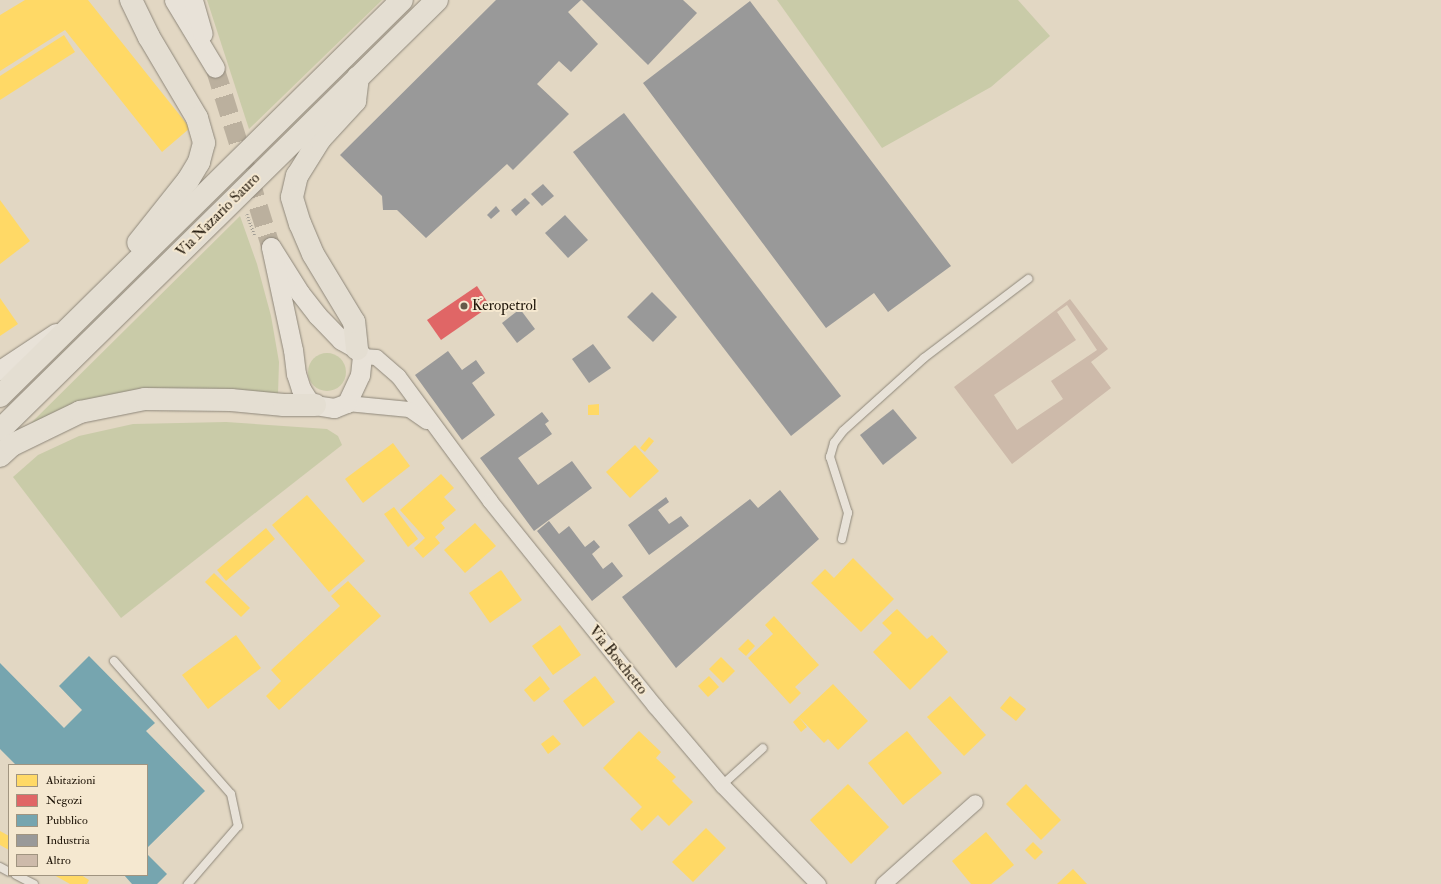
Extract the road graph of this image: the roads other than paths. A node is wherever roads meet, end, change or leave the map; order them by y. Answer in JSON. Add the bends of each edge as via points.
{"nodes":[{"id":1,"x":116,"y":0,"type":"edge"},
{"id":2,"x":131,"y":0,"type":"edge"},
{"id":3,"x":174,"y":0,"type":"edge"},
{"id":4,"x":193,"y":0,"type":"edge"},
{"id":5,"x":402,"y":0,"type":"edge"},
{"id":6,"x":437,"y":0,"type":"edge"},
{"id":7,"x":148,"y":37,"type":"junction"},
{"id":8,"x":358,"y":77,"type":"junction"},
{"id":9,"x":1028,"y":279,"type":"dead end"},
{"id":10,"x":77,"y":319,"type":"junction"},
{"id":11,"x":360,"y":353,"type":"junction"},
{"id":12,"x":0,"y":370,"type":"edge"},
{"id":13,"x":0,"y":396,"type":"edge"},
{"id":14,"x":347,"y":404,"type":"junction"},
{"id":15,"x":315,"y":405,"type":"junction"},
{"id":16,"x":432,"y":424,"type":"junction"},
{"id":17,"x":0,"y":430,"type":"edge"},
{"id":18,"x":0,"y":456,"type":"edge"},
{"id":19,"x":842,"y":539,"type":"dead end"},
{"id":20,"x":114,"y":660,"type":"dead end"},
{"id":21,"x":763,"y":748,"type":"dead end"},
{"id":22,"x":722,"y":786,"type":"junction"},
{"id":23,"x":975,"y":802,"type":"dead end"},
{"id":24,"x":18,"y":876,"type":"edge"},
{"id":25,"x":34,"y":884,"type":"edge"},
{"id":26,"x":188,"y":884,"type":"edge"},
{"id":27,"x":818,"y":884,"type":"edge"},
{"id":28,"x":883,"y":884,"type":"edge"}],
"edges":[{"from":1,"to":7,"type":"highway"},
{"from":2,"to":7,"type":"highway"},
{"from":3,"to":4,"type":"street","via":[[215,68]]},
{"from":5,"to":10,"type":"highway","name":"Via Nazario Sauro"},
{"from":6,"to":8,"type":"highway","name":"Via Nazario Sauro"},
{"from":7,"to":10,"type":"highway","via":[[197,118],[204,143],[199,162],[169,205]]},
{"from":8,"to":11,"type":"highway","via":[[355,101],[320,139],[297,176],[292,197],[313,254],[354,322]]},
{"from":8,"to":17,"type":"highway","name":"Via Nazario Sauro"},
{"from":9,"to":19,"type":"lane","via":[[924,358],[834,443],[830,457],[848,513]]},
{"from":10,"to":12,"type":"street"},
{"from":10,"to":13,"type":"highway","name":"Via Nazario Sauro"},
{"from":11,"to":14,"type":"street","via":[[360,374]]},
{"from":11,"to":15,"type":"street","via":[[341,340],[317,315],[271,247],[300,389]]},
{"from":11,"to":16,"type":"street","name":"Via Boschetto","via":[[376,357],[398,376]]},
{"from":14,"to":15,"type":"street","via":[[334,408]]},
{"from":14,"to":16,"type":"street","via":[[409,409]]},
{"from":15,"to":18,"type":"highway","via":[[284,406],[231,400],[145,399],[80,412],[12,445]]},
{"from":16,"to":22,"type":"street","name":"Via Boschetto","via":[[495,507]]},
{"from":20,"to":26,"type":"lane","via":[[231,794],[238,826]]},
{"from":21,"to":22,"type":"lane"},
{"from":22,"to":27,"type":"street","name":"Via Boschetto"},
{"from":23,"to":28,"type":"street"},
{"from":24,"to":25,"type":"lane"}]}
